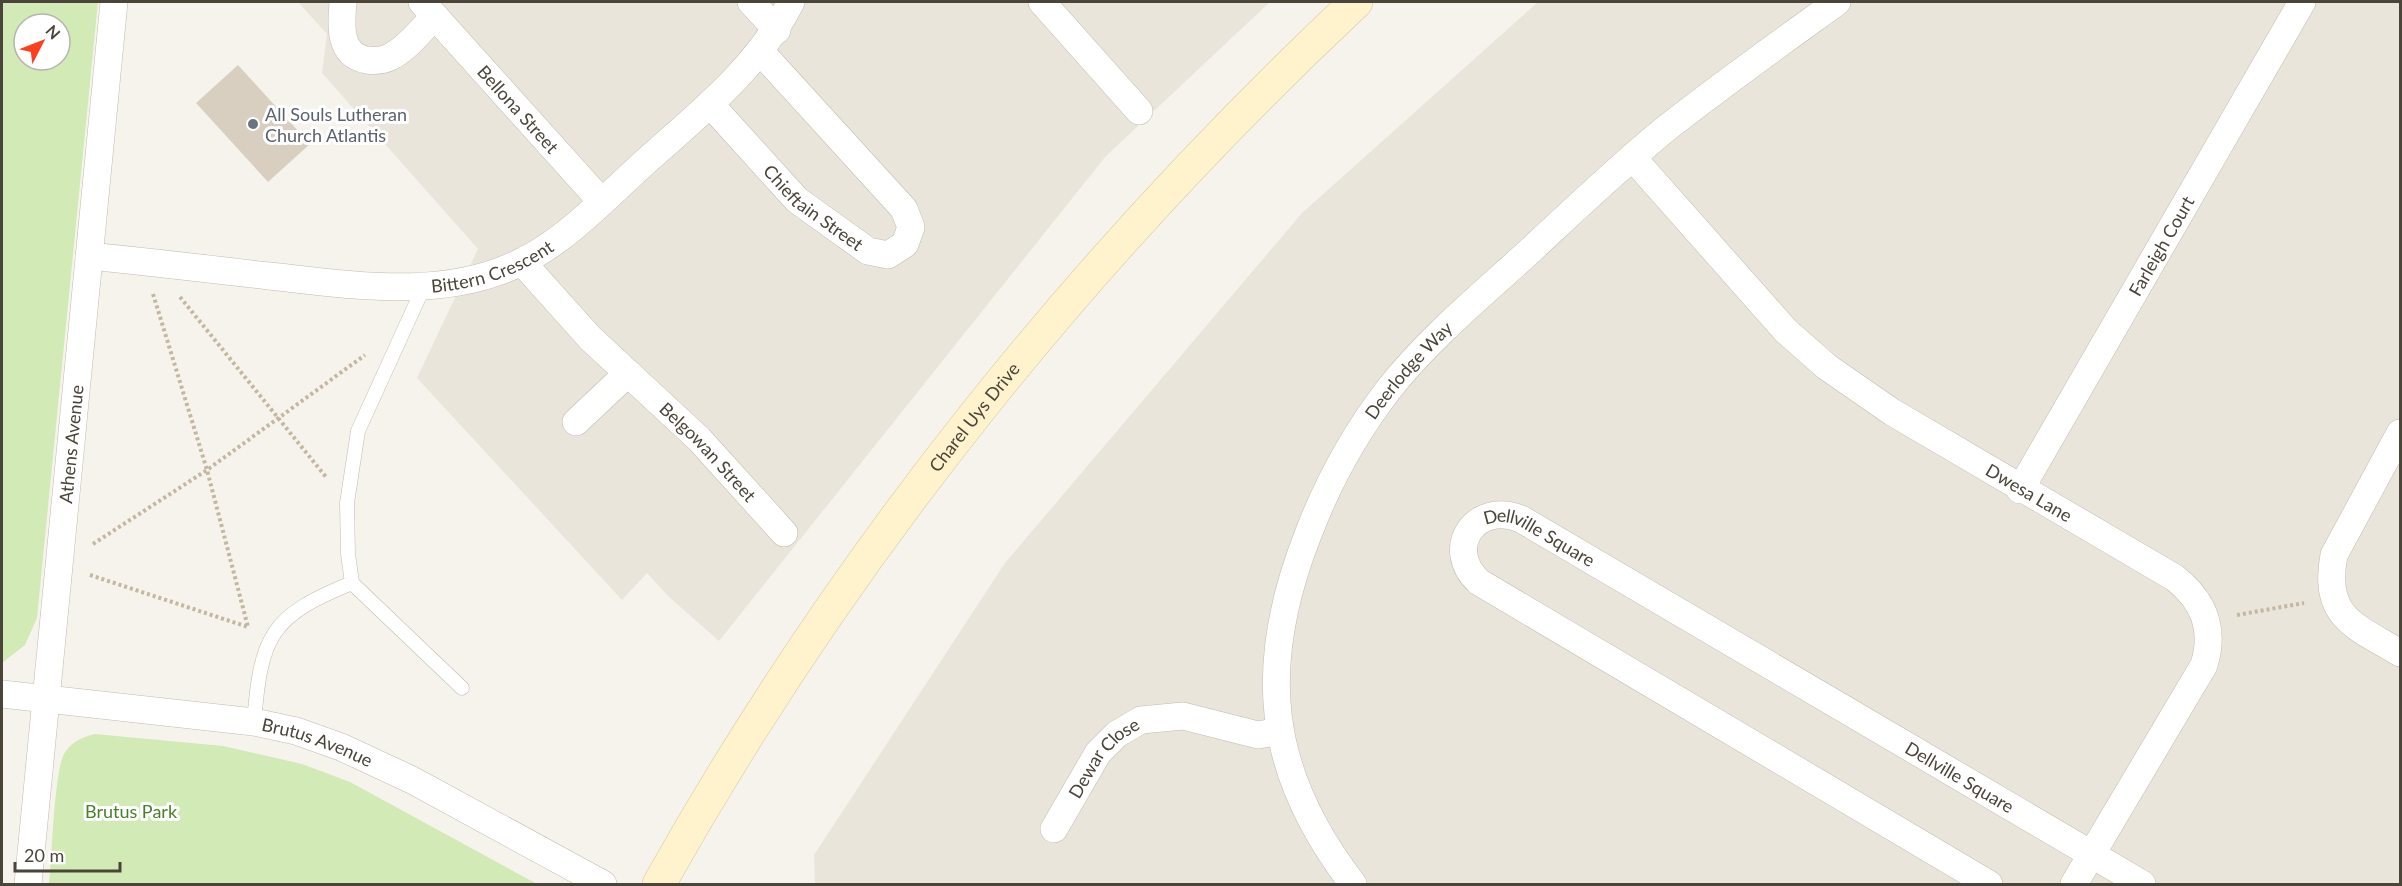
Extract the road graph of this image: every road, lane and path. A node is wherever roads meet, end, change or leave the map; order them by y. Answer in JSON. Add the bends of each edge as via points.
{"nodes":[{"id":1,"x":114,"y":2,"type":"edge"},
{"id":2,"x":343,"y":2,"type":"edge"},
{"id":3,"x":750,"y":2,"type":"edge"},
{"id":4,"x":792,"y":2,"type":"edge"},
{"id":5,"x":1042,"y":2,"type":"edge"},
{"id":6,"x":1356,"y":2,"type":"edge"},
{"id":7,"x":1837,"y":2,"type":"edge"},
{"id":8,"x":2302,"y":2,"type":"edge"},
{"id":9,"x":429,"y":9,"type":"edge"},
{"id":10,"x":777,"y":30,"type":"junction"},
{"id":11,"x":760,"y":51,"type":"junction"},
{"id":12,"x":710,"y":104,"type":"junction"},
{"id":13,"x":1139,"y":111,"type":"dead end"},
{"id":14,"x":1632,"y":158,"type":"junction"},
{"id":15,"x":601,"y":201,"type":"junction"},
{"id":16,"x":89,"y":256,"type":"junction"},
{"id":17,"x":522,"y":262,"type":"junction"},
{"id":18,"x":154,"y":273,"type":"junction"},
{"id":19,"x":424,"y":286,"type":"junction"},
{"id":20,"x":401,"y":340,"type":"junction"},
{"id":21,"x":628,"y":374,"type":"junction"},
{"id":22,"x":279,"y":418,"type":"junction"},
{"id":23,"x":576,"y":422,"type":"dead end"},
{"id":24,"x":2400,"y":433,"type":"edge"},
{"id":25,"x":207,"y":470,"type":"junction"},
{"id":26,"x":2020,"y":490,"type":"junction"},
{"id":27,"x":347,"y":503,"type":"junction"},
{"id":28,"x":784,"y":533,"type":"dead end"},
{"id":29,"x":60,"y":566,"type":"junction"},
{"id":30,"x":352,"y":583,"type":"junction"},
{"id":31,"x":2333,"y":598,"type":"junction"},
{"id":32,"x":2207,"y":620,"type":"junction"},
{"id":33,"x":248,"y":627,"type":"junction"},
{"id":34,"x":274,"y":632,"type":"junction"},
{"id":35,"x":2400,"y":653,"type":"edge"},
{"id":36,"x":462,"y":688,"type":"dead end"},
{"id":37,"x":2,"y":694,"type":"edge"},
{"id":38,"x":46,"y":699,"type":"junction"},
{"id":39,"x":254,"y":722,"type":"junction"},
{"id":40,"x":1280,"y":731,"type":"junction"},
{"id":41,"x":1054,"y":829,"type":"dead end"},
{"id":42,"x":2091,"y":855,"type":"junction"},
{"id":43,"x":28,"y":885,"type":"edge"},
{"id":44,"x":603,"y":885,"type":"edge"},
{"id":45,"x":659,"y":885,"type":"edge"},
{"id":46,"x":1353,"y":885,"type":"edge"},
{"id":47,"x":1989,"y":885,"type":"edge"},
{"id":48,"x":2074,"y":885,"type":"edge"},
{"id":49,"x":2142,"y":885,"type":"edge"}],
"edges":[{"from":1,"to":16,"type":"street","name":"Athens Avenue"},
{"from":2,"to":9,"type":"street","name":"Bellona Street","via":[[344,42],[354,55],[372,61],[392,57]]},
{"from":3,"to":10,"type":"street"},
{"from":4,"to":10,"type":"street","name":"Bittern Crescent"},
{"from":5,"to":13,"type":"street"},
{"from":6,"to":45,"type":"main road","name":"Charel Uys Drive","via":[[1184,173],[994,390],[916,490],[796,660]]},
{"from":7,"to":14,"type":"street","name":"Deerlodge Way","via":[[1715,91]]},
{"from":8,"to":26,"type":"street","name":"Farleigh Court"},
{"from":9,"to":15,"type":"street","name":"Bellona Street"},
{"from":10,"to":11,"type":"street","name":"Bittern Crescent"},
{"from":11,"to":12,"type":"street","name":"Bittern Crescent"},
{"from":11,"to":12,"type":"street","name":"Chieftain Street","via":[[904,209],[911,227],[905,244],[888,255],[868,250],[797,200]]},
{"from":12,"to":15,"type":"street","name":"Bittern Crescent"},
{"from":14,"to":26,"type":"street","name":"Dwesa Lane","via":[[1786,331],[1827,368]]},
{"from":14,"to":40,"type":"street","name":"Deerlodge Way","via":[[1419,354],[1390,387],[1341,460],[1303,546],[1283,611],[1276,670]]},
{"from":15,"to":17,"type":"street","name":"Bittern Crescent","via":[[559,238]]},
{"from":16,"to":18,"type":"street","name":"Bittern Crescent"},
{"from":16,"to":29,"type":"street","name":"Athens Avenue"},
{"from":17,"to":19,"type":"street","name":"Bittern Crescent","via":[[475,278]]},
{"from":17,"to":21,"type":"street","name":"Belgowan Street"},
{"from":18,"to":19,"type":"street","name":"Bittern Crescent"},
{"from":18,"to":22,"type":"path","via":[[177,294]]},
{"from":18,"to":25,"type":"path","via":[[152,290]]},
{"from":19,"to":20,"type":"lane"},
{"from":20,"to":22,"type":"path","via":[[374,348]]},
{"from":20,"to":27,"type":"lane","via":[[358,431]]},
{"from":21,"to":23,"type":"street"},
{"from":21,"to":28,"type":"street","name":"Belgowan Street","via":[[699,439]]},
{"from":22,"to":25,"type":"path"},
{"from":22,"to":27,"type":"path"},
{"from":24,"to":31,"type":"street","via":[[2334,555]]},
{"from":25,"to":29,"type":"path"},
{"from":25,"to":33,"type":"path"},
{"from":26,"to":32,"type":"street","name":"Dwesa Lane","via":[[2175,578],[2200,603]]},
{"from":27,"to":30,"type":"lane"},
{"from":29,"to":33,"type":"path"},
{"from":29,"to":38,"type":"street","name":"Athens Avenue"},
{"from":30,"to":34,"type":"lane","via":[[298,607]]},
{"from":30,"to":36,"type":"lane"},
{"from":31,"to":32,"type":"path"},
{"from":31,"to":35,"type":"street","via":[[2346,621]]},
{"from":32,"to":42,"type":"street","name":"Dwesa Lane","via":[[2208,651],[2204,665]]},
{"from":33,"to":34,"type":"path"},
{"from":34,"to":39,"type":"lane","via":[[263,651],[258,672]]},
{"from":37,"to":38,"type":"street","name":"Brutus Avenue"},
{"from":38,"to":39,"type":"street","name":"Brutus Avenue"},
{"from":38,"to":43,"type":"street","name":"Athens Avenue"},
{"from":39,"to":44,"type":"street","name":"Brutus Avenue","via":[[319,739],[412,780]]},
{"from":40,"to":41,"type":"street","name":"Dewar Close","via":[[1258,735],[1183,716],[1141,720],[1117,734],[1098,753]]},
{"from":40,"to":46,"type":"street","name":"Deerlodge Way","via":[[1295,788],[1311,824]]},
{"from":42,"to":47,"type":"street","name":"Dellville Square","via":[[1521,519],[1497,513],[1476,523],[1468,532],[1463,554],[1471,575],[1479,582]]},
{"from":42,"to":48,"type":"street","name":"Dwesa Lane"},
{"from":42,"to":49,"type":"street","name":"Dellville Square"}]}
